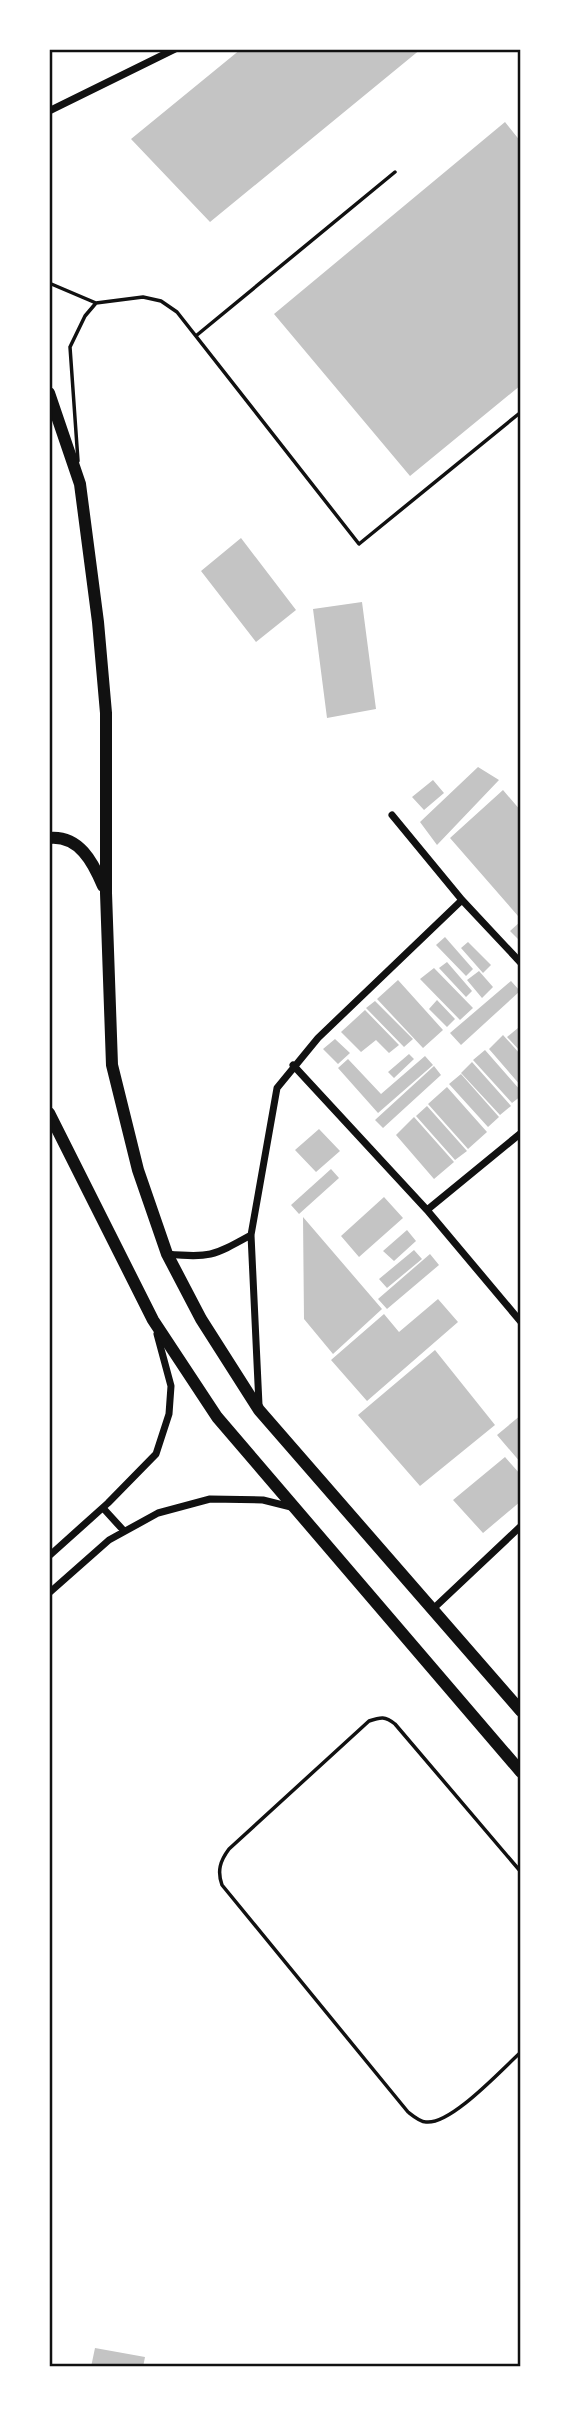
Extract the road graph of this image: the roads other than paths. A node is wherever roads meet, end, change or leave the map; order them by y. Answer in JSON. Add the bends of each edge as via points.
{"nodes":[{"id":1,"x":175,"y":49,"type":"edge"},
{"id":2,"x":49,"y":111,"type":"edge"},
{"id":3,"x":394,"y":172,"type":"dead end"},
{"id":4,"x":49,"y":283,"type":"edge"},
{"id":5,"x":96,"y":303,"type":"junction"},
{"id":6,"x":197,"y":335,"type":"junction"},
{"id":7,"x":49,"y":393,"type":"edge"},
{"id":8,"x":521,"y":412,"type":"edge"},
{"id":9,"x":80,"y":484,"type":"junction"},
{"id":10,"x":392,"y":815,"type":"dead end"},
{"id":11,"x":49,"y":838,"type":"edge"},
{"id":12,"x":106,"y":893,"type":"junction"},
{"id":13,"x":462,"y":900,"type":"junction"},
{"id":14,"x":521,"y":963,"type":"edge"},
{"id":15,"x":293,"y":1065,"type":"junction"},
{"id":16,"x":49,"y":1113,"type":"edge"},
{"id":17,"x":521,"y":1133,"type":"edge"},
{"id":18,"x":428,"y":1210,"type":"junction"},
{"id":19,"x":251,"y":1235,"type":"junction"},
{"id":20,"x":167,"y":1255,"type":"junction"},
{"id":21,"x":153,"y":1320,"type":"junction"},
{"id":22,"x":521,"y":1322,"type":"edge"},
{"id":23,"x":259,"y":1410,"type":"junction"},
{"id":24,"x":103,"y":1507,"type":"junction"},
{"id":25,"x":293,"y":1507,"type":"junction"},
{"id":26,"x":521,"y":1527,"type":"edge"},
{"id":27,"x":124,"y":1531,"type":"junction"},
{"id":28,"x":49,"y":1556,"type":"edge"},
{"id":29,"x":49,"y":1593,"type":"edge"},
{"id":30,"x":433,"y":1609,"type":"junction"},
{"id":31,"x":521,"y":1711,"type":"edge"},
{"id":32,"x":521,"y":1772,"type":"edge"},
{"id":33,"x":521,"y":1872,"type":"edge"},
{"id":34,"x":521,"y":2052,"type":"edge"}],
"edges":[{"from":1,"to":2,"type":"street"},
{"from":3,"to":6,"type":"lane"},
{"from":4,"to":5,"type":"lane"},
{"from":5,"to":6,"type":"lane","via":[[143,297],[161,301]]},
{"from":5,"to":9,"type":"lane","via":[[70,347]]},
{"from":6,"to":8,"type":"lane","via":[[359,544]]},
{"from":7,"to":9,"type":"main road"},
{"from":9,"to":12,"type":"main road","via":[[106,713]]},
{"from":10,"to":13,"type":"street"},
{"from":11,"to":12,"type":"main road","via":[[83,849]]},
{"from":12,"to":20,"type":"main road","via":[[112,1066],[138,1170]]},
{"from":13,"to":14,"type":"street"},
{"from":13,"to":15,"type":"street"},
{"from":15,"to":18,"type":"street"},
{"from":15,"to":19,"type":"street","via":[[277,1088]]},
{"from":16,"to":21,"type":"main road"},
{"from":17,"to":18,"type":"street"},
{"from":18,"to":22,"type":"street"},
{"from":19,"to":20,"type":"street","via":[[218,1253]]},
{"from":19,"to":23,"type":"street"},
{"from":20,"to":23,"type":"main road","via":[[201,1320]]},
{"from":21,"to":24,"type":"street","via":[[171,1386],[169,1414],[156,1454]]},
{"from":21,"to":25,"type":"main road","via":[[217,1417]]},
{"from":23,"to":30,"type":"main road"},
{"from":24,"to":27,"type":"street"},
{"from":24,"to":28,"type":"street"},
{"from":25,"to":27,"type":"street","via":[[263,1500],[210,1499],[158,1513]]},
{"from":25,"to":32,"type":"main road"},
{"from":26,"to":30,"type":"street"},
{"from":27,"to":29,"type":"street"},
{"from":30,"to":31,"type":"main road"},
{"from":33,"to":34,"type":"lane","via":[[386,1717],[369,1721],[229,1849],[219,1866],[222,1885],[408,2112],[423,2122],[450,2115]]}]}
